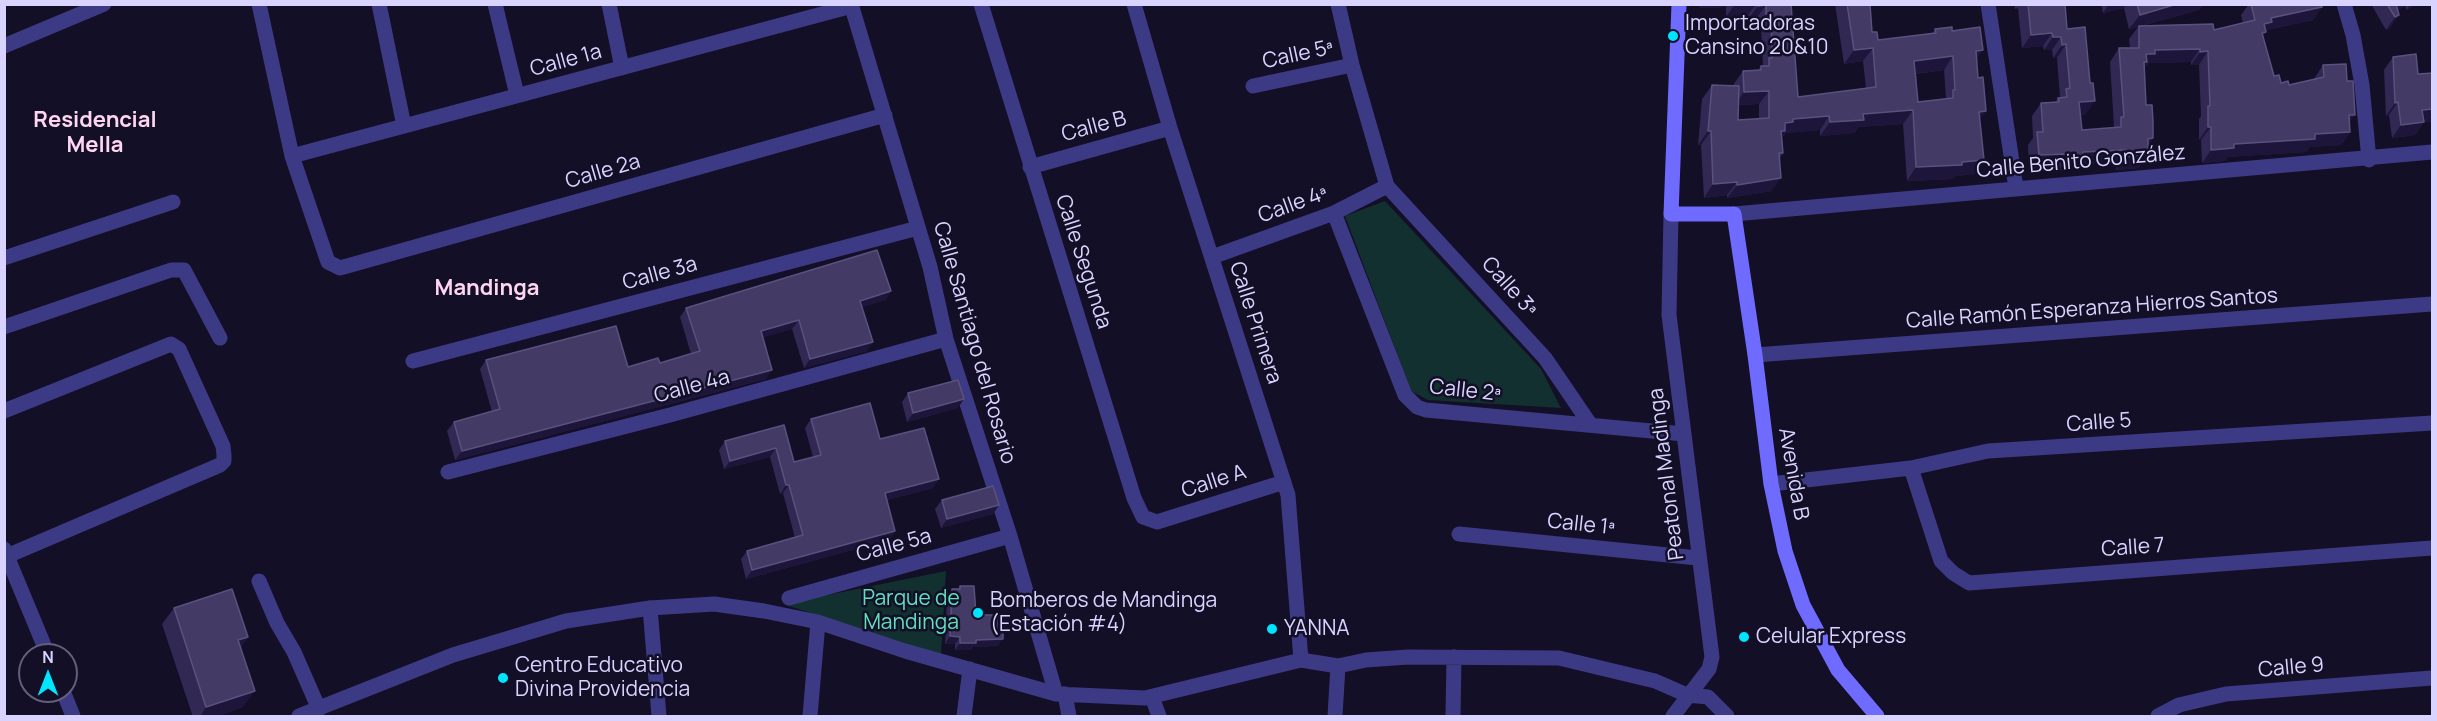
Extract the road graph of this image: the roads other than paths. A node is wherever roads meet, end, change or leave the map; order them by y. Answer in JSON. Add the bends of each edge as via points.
{"nodes":[{"id":1,"x":104,"y":4,"type":"edge"},
{"id":2,"x":259,"y":4,"type":"edge"},
{"id":3,"x":379,"y":4,"type":"edge"},
{"id":4,"x":495,"y":4,"type":"edge"},
{"id":5,"x":609,"y":4,"type":"edge"},
{"id":6,"x":981,"y":4,"type":"edge"},
{"id":7,"x":1134,"y":4,"type":"edge"},
{"id":8,"x":1338,"y":4,"type":"edge"},
{"id":9,"x":1679,"y":4,"type":"edge"},
{"id":10,"x":1989,"y":4,"type":"edge"},
{"id":11,"x":2344,"y":4,"type":"edge"},
{"id":12,"x":851,"y":5,"type":"edge"},
{"id":13,"x":4,"y":46,"type":"edge"},
{"id":14,"x":1352,"y":65,"type":"junction"},
{"id":15,"x":622,"y":68,"type":"junction"},
{"id":16,"x":1253,"y":86,"type":"dead end"},
{"id":17,"x":517,"y":95,"type":"junction"},
{"id":18,"x":885,"y":116,"type":"junction"},
{"id":19,"x":404,"y":126,"type":"junction"},
{"id":20,"x":1170,"y":128,"type":"junction"},
{"id":21,"x":2433,"y":152,"type":"edge"},
{"id":22,"x":292,"y":156,"type":"junction"},
{"id":23,"x":2369,"y":160,"type":"junction"},
{"id":24,"x":1030,"y":167,"type":"junction"},
{"id":25,"x":1387,"y":186,"type":"junction"},
{"id":26,"x":2016,"y":188,"type":"junction"},
{"id":27,"x":172,"y":202,"type":"dead end"},
{"id":28,"x":1334,"y":213,"type":"junction"},
{"id":29,"x":1671,"y":214,"type":"junction"},
{"id":30,"x":1734,"y":214,"type":"junction"},
{"id":31,"x":918,"y":228,"type":"junction"},
{"id":32,"x":1212,"y":257,"type":"junction"},
{"id":33,"x":4,"y":258,"type":"edge"},
{"id":34,"x":2433,"y":304,"type":"edge"},
{"id":35,"x":4,"y":327,"type":"edge"},
{"id":36,"x":220,"y":338,"type":"dead end"},
{"id":37,"x":946,"y":339,"type":"junction"},
{"id":38,"x":1755,"y":355,"type":"junction"},
{"id":39,"x":413,"y":361,"type":"dead end"},
{"id":40,"x":4,"y":411,"type":"edge"},
{"id":41,"x":2433,"y":423,"type":"edge"},
{"id":42,"x":1590,"y":424,"type":"junction"},
{"id":43,"x":1684,"y":434,"type":"junction"},
{"id":44,"x":1911,"y":468,"type":"junction"},
{"id":45,"x":448,"y":472,"type":"dead end"},
{"id":46,"x":1284,"y":482,"type":"junction"},
{"id":47,"x":1771,"y":484,"type":"junction"},
{"id":48,"x":1157,"y":522,"type":"joint"},
{"id":49,"x":1459,"y":534,"type":"dead end"},
{"id":50,"x":1010,"y":536,"type":"junction"},
{"id":51,"x":2433,"y":548,"type":"edge"},
{"id":52,"x":6,"y":553,"type":"edge"},
{"id":53,"x":1698,"y":558,"type":"junction"},
{"id":54,"x":259,"y":580,"type":"dead end"},
{"id":55,"x":789,"y":598,"type":"dead end"},
{"id":56,"x":650,"y":608,"type":"junction"},
{"id":57,"x":818,"y":622,"type":"junction"},
{"id":58,"x":43,"y":643,"type":"edge"},
{"id":59,"x":1454,"y":657,"type":"junction"},
{"id":60,"x":1301,"y":660,"type":"junction"},
{"id":61,"x":1338,"y":666,"type":"junction"},
{"id":62,"x":970,"y":669,"type":"junction"},
{"id":63,"x":2433,"y":678,"type":"edge"},
{"id":64,"x":1061,"y":694,"type":"junction"},
{"id":65,"x":1687,"y":695,"type":"junction"},
{"id":66,"x":1152,"y":697,"type":"junction"},
{"id":67,"x":68,"y":703,"type":"edge"},
{"id":68,"x":319,"y":709,"type":"junction"},
{"id":69,"x":74,"y":717,"type":"edge"},
{"id":70,"x":299,"y":717,"type":"edge"},
{"id":71,"x":659,"y":717,"type":"edge"},
{"id":72,"x":810,"y":717,"type":"edge"},
{"id":73,"x":964,"y":717,"type":"edge"},
{"id":74,"x":1069,"y":717,"type":"edge"},
{"id":75,"x":1158,"y":717,"type":"edge"},
{"id":76,"x":1335,"y":717,"type":"edge"},
{"id":77,"x":1453,"y":717,"type":"edge"},
{"id":78,"x":1673,"y":717,"type":"edge"},
{"id":79,"x":1726,"y":717,"type":"edge"},
{"id":80,"x":1877,"y":717,"type":"edge"},
{"id":81,"x":2158,"y":717,"type":"edge"}],
"edges":[{"from":1,"to":13,"type":"street"},
{"from":2,"to":22,"type":"street"},
{"from":3,"to":19,"type":"street"},
{"from":4,"to":17,"type":"street"},
{"from":5,"to":15,"type":"street"},
{"from":6,"to":24,"type":"street","name":"Calle Segunda"},
{"from":7,"to":20,"type":"street","name":"Calle Primera"},
{"from":8,"to":14,"type":"street"},
{"from":9,"to":29,"type":"main road"},
{"from":10,"to":26,"type":"street"},
{"from":11,"to":23,"type":"street","via":[[2362,85]]},
{"from":12,"to":15,"type":"street","name":"Calle 1a"},
{"from":12,"to":18,"type":"street","name":"Calle Santiago del Rosario"},
{"from":14,"to":16,"type":"street","name":"Calle 5ª"},
{"from":14,"to":25,"type":"street"},
{"from":15,"to":17,"type":"street","name":"Calle 1a"},
{"from":17,"to":19,"type":"street","name":"Calle 1a"},
{"from":18,"to":22,"type":"street","name":"Calle 2a","via":[[340,268],[328,262]]},
{"from":18,"to":31,"type":"street","name":"Calle Santiago del Rosario"},
{"from":19,"to":22,"type":"street","name":"Calle 1a"},
{"from":20,"to":24,"type":"street","name":"Calle B"},
{"from":20,"to":32,"type":"street","name":"Calle Primera"},
{"from":21,"to":23,"type":"street","name":"Calle Benito González"},
{"from":23,"to":26,"type":"street","name":"Calle Benito González"},
{"from":24,"to":48,"type":"street","name":"Calle Segunda","via":[[1134,498],[1143,517]]},
{"from":25,"to":28,"type":"street","name":"Calle 4ª"},
{"from":25,"to":42,"type":"street","name":"Calle 3ª","via":[[1545,358]]},
{"from":26,"to":30,"type":"street","name":"Calle Benito González"},
{"from":27,"to":33,"type":"street"},
{"from":28,"to":32,"type":"street","name":"Calle 4ª"},
{"from":28,"to":42,"type":"street","name":"Calle 2ª","via":[[1410,401],[1426,410]]},
{"from":29,"to":30,"type":"main road"},
{"from":29,"to":43,"type":"street","name":"Peatonal Madinga","via":[[1669,315]]},
{"from":30,"to":38,"type":"main road","name":"Avenida B"},
{"from":31,"to":37,"type":"street","name":"Calle Santiago del Rosario"},
{"from":31,"to":39,"type":"street","name":"Calle 3a"},
{"from":32,"to":46,"type":"street","name":"Calle Primera"},
{"from":34,"to":38,"type":"street","name":"Calle Ramón Esperanza Hierros Santos"},
{"from":35,"to":36,"type":"street","via":[[171,270],[184,270]]},
{"from":37,"to":45,"type":"street","name":"Calle 4a"},
{"from":37,"to":50,"type":"street","name":"Calle Santiago del Rosario"},
{"from":38,"to":47,"type":"main road","name":"Avenida B"},
{"from":40,"to":52,"type":"street","via":[[171,344],[179,349],[224,455],[220,465]]},
{"from":41,"to":44,"type":"street","name":"Calle 5","via":[[1988,451]]},
{"from":42,"to":43,"type":"street","name":"Calle 2ª"},
{"from":43,"to":53,"type":"street","name":"Peatonal Madinga"},
{"from":44,"to":47,"type":"street","name":"Calle 5"},
{"from":44,"to":51,"type":"street","name":"Calle 7","via":[[1941,561],[1969,583]]},
{"from":46,"to":48,"type":"street","name":"Calle A"},
{"from":46,"to":60,"type":"street","name":"Calle Primera","via":[[1290,509]]},
{"from":47,"to":80,"type":"main road","name":"Avenida B","via":[[1785,551],[1803,605],[1838,670]]},
{"from":49,"to":53,"type":"street","name":"Calle 1ª"},
{"from":50,"to":55,"type":"street","name":"Calle 5a"},
{"from":50,"to":64,"type":"street","name":"Calle Santiago del Rosario"},
{"from":52,"to":58,"type":"street"},
{"from":53,"to":65,"type":"street","name":"Peatonal Madinga","via":[[1712,657],[1709,669]]},
{"from":54,"to":68,"type":"street"},
{"from":56,"to":57,"type":"street","via":[[714,604]]},
{"from":56,"to":68,"type":"street","via":[[566,621],[453,655]]},
{"from":56,"to":71,"type":"street"},
{"from":57,"to":62,"type":"street"},
{"from":57,"to":72,"type":"street"},
{"from":59,"to":61,"type":"street","via":[[1366,660]]},
{"from":59,"to":65,"type":"street","via":[[1559,658],[1654,681]]},
{"from":59,"to":77,"type":"street"},
{"from":60,"to":61,"type":"street"},
{"from":60,"to":66,"type":"street"},
{"from":61,"to":76,"type":"street"},
{"from":62,"to":64,"type":"street"},
{"from":62,"to":73,"type":"street"},
{"from":63,"to":81,"type":"street","name":"Calle 9","via":[[2226,694],[2179,705]]},
{"from":64,"to":66,"type":"street"},
{"from":64,"to":74,"type":"street","name":"Calle Santiago del Rosario"},
{"from":65,"to":78,"type":"street","name":"Peatonal Madinga"},
{"from":65,"to":79,"type":"street","via":[[1708,698]]},
{"from":66,"to":75,"type":"street"},
{"from":67,"to":69,"type":"street"},
{"from":68,"to":70,"type":"street"}]}
